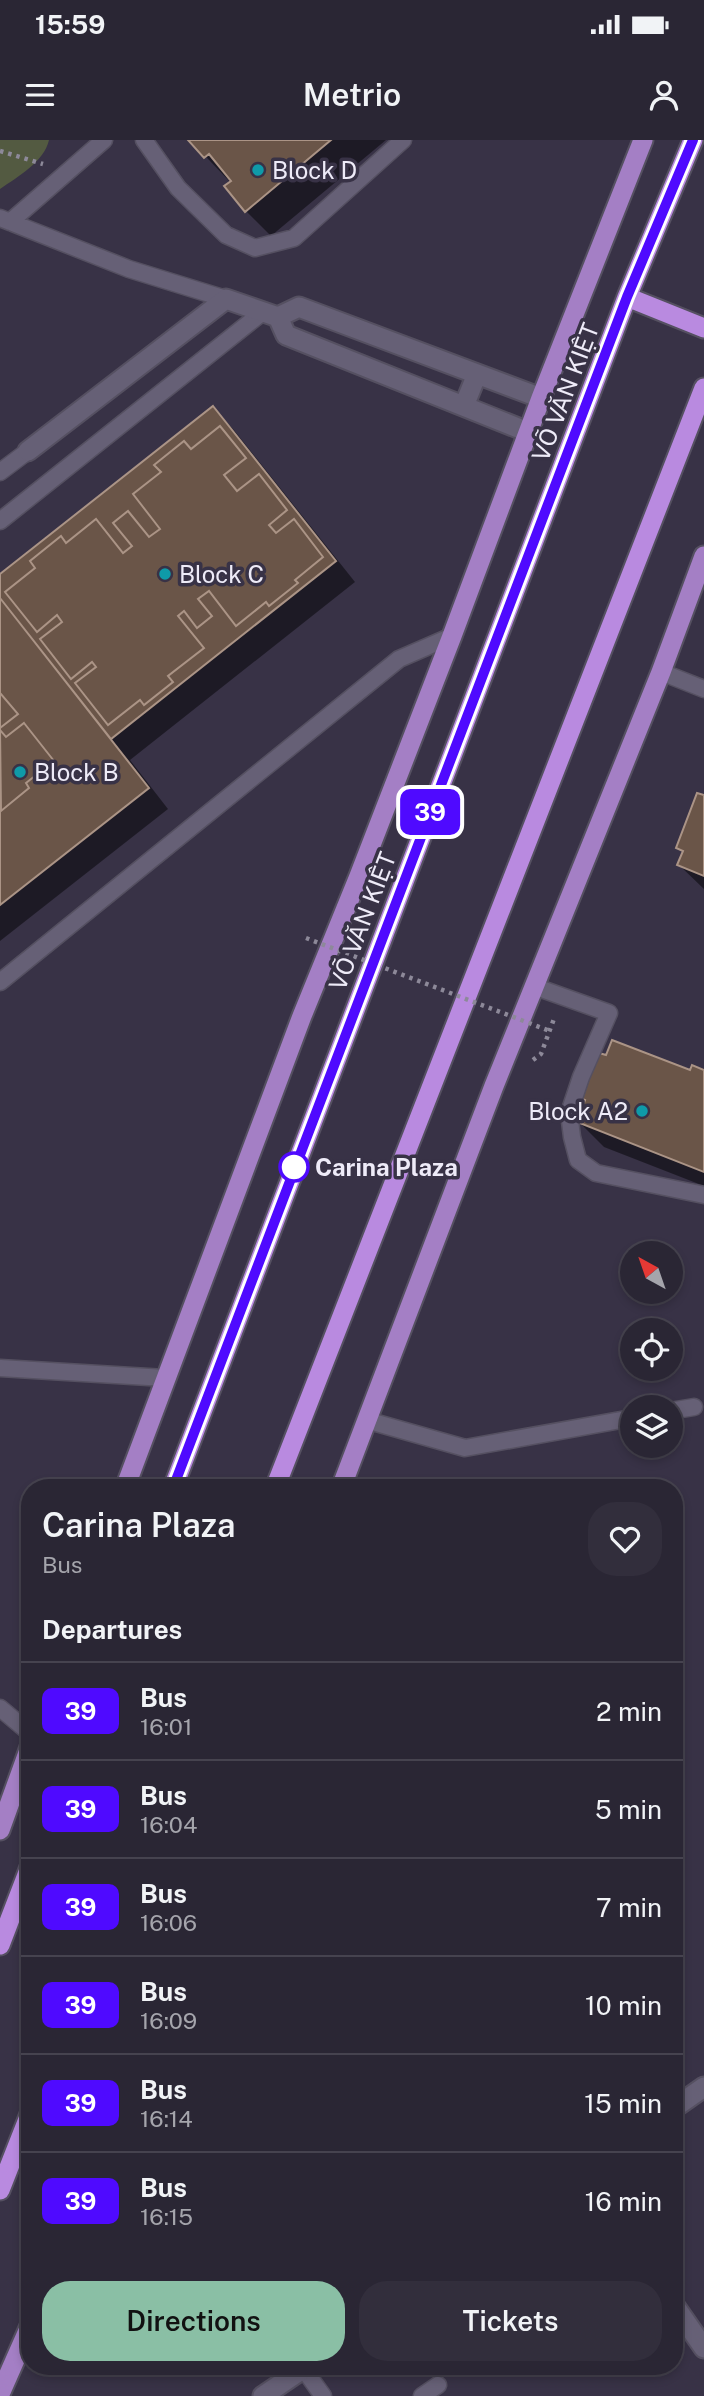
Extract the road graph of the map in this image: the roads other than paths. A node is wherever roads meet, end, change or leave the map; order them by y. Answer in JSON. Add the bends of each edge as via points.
{"nodes":[{"id":1,"x":104,"y":140,"type":"edge"},
{"id":2,"x":144,"y":140,"type":"edge"},
{"id":3,"x":403,"y":140,"type":"edge"},
{"id":4,"x":643,"y":140,"type":"edge"},
{"id":5,"x":693,"y":140,"type":"edge"},
{"id":6,"x":5,"y":220,"type":"edge"},
{"id":7,"x":627,"y":297,"type":"junction"},
{"id":8,"x":226,"y":299,"type":"junction"},
{"id":9,"x":271,"y":314,"type":"junction"},
{"id":10,"x":704,"y":328,"type":"edge"},
{"id":11,"x":477,"y":373,"type":"junction"},
{"id":12,"x":704,"y":388,"type":"edge"},
{"id":13,"x":541,"y":398,"type":"junction"},
{"id":14,"x":464,"y":406,"type":"junction"},
{"id":15,"x":528,"y":432,"type":"junction"},
{"id":16,"x":28,"y":451,"type":"joint"},
{"id":17,"x":0,"y":472,"type":"edge"},
{"id":18,"x":0,"y":521,"type":"edge"},
{"id":19,"x":704,"y":556,"type":"edge"},
{"id":20,"x":452,"y":636,"type":"junction"},
{"id":21,"x":661,"y":671,"type":"junction"},
{"id":22,"x":704,"y":689,"type":"edge"},
{"id":23,"x":0,"y":982,"type":"edge"},
{"id":24,"x":536,"y":987,"type":"junction"},
{"id":25,"x":704,"y":1195,"type":"edge"},
{"id":26,"x":0,"y":1368,"type":"edge"},
{"id":27,"x":164,"y":1378,"type":"junction"},
{"id":28,"x":694,"y":1407,"type":"dead end"},
{"id":29,"x":683,"y":1409,"type":"edge"},
{"id":30,"x":366,"y":1420,"type":"junction"},
{"id":31,"x":620,"y":1420,"type":"edge"},
{"id":32,"x":128,"y":1479,"type":"edge"},
{"id":33,"x":176,"y":1479,"type":"edge"},
{"id":34,"x":279,"y":1479,"type":"edge"},
{"id":35,"x":344,"y":1479,"type":"edge"},
{"id":36,"x":0,"y":1708,"type":"edge"},
{"id":37,"x":21,"y":1726,"type":"edge"},
{"id":38,"x":21,"y":1772,"type":"edge"},
{"id":39,"x":0,"y":1830,"type":"edge"},
{"id":40,"x":21,"y":1890,"type":"edge"},
{"id":41,"x":0,"y":1945,"type":"edge"},
{"id":42,"x":704,"y":2087,"type":"edge"},
{"id":43,"x":683,"y":2102,"type":"edge"},
{"id":44,"x":21,"y":2137,"type":"edge"},
{"id":45,"x":0,"y":2190,"type":"edge"},
{"id":46,"x":683,"y":2318,"type":"edge"},
{"id":47,"x":21,"y":2346,"type":"edge"},
{"id":48,"x":704,"y":2347,"type":"edge"},
{"id":49,"x":294,"y":2375,"type":"edge"},
{"id":50,"x":310,"y":2375,"type":"edge"},
{"id":51,"x":438,"y":2385,"type":"dead end"},
{"id":52,"x":0,"y":2394,"type":"edge"},
{"id":53,"x":264,"y":2396,"type":"edge"},
{"id":54,"x":323,"y":2396,"type":"edge"},
{"id":55,"x":422,"y":2396,"type":"edge"}],
"edges":[{"from":1,"to":6,"type":"lane"},
{"from":2,"to":3,"type":"lane","via":[[178,188],[226,235],[255,248],[294,237]]},
{"from":4,"to":13,"type":"main road","name":"VÕ VĂN KIỆT"},
{"from":5,"to":7,"type":"highway","name":"VÕ VĂN KIỆT"},
{"from":6,"to":8,"type":"lane","via":[[129,269]]},
{"from":7,"to":10,"type":"highway"},
{"from":7,"to":33,"type":"highway","name":"VÕ VĂN KIỆT"},
{"from":8,"to":9,"type":"street"},
{"from":8,"to":16,"type":"street"},
{"from":9,"to":11,"type":"street","via":[[299,307]]},
{"from":9,"to":14,"type":"street","via":[[286,335]]},
{"from":9,"to":18,"type":"lane"},
{"from":11,"to":13,"type":"street"},
{"from":11,"to":14,"type":"street"},
{"from":12,"to":34,"type":"highway"},
{"from":13,"to":15,"type":"main road","name":"VÕ VĂN KIỆT"},
{"from":14,"to":15,"type":"street"},
{"from":15,"to":20,"type":"main road","name":"VÕ VĂN KIỆT"},
{"from":16,"to":17,"type":"lane"},
{"from":19,"to":21,"type":"main road"},
{"from":20,"to":23,"type":"lane","via":[[399,659]]},
{"from":20,"to":27,"type":"main road","name":"VÕ VĂN KIỆT"},
{"from":21,"to":22,"type":"lane"},
{"from":21,"to":24,"type":"main road"},
{"from":24,"to":25,"type":"lane","via":[[609,1013],[569,1114],[578,1160],[596,1173]]},
{"from":24,"to":30,"type":"main road"},
{"from":26,"to":27,"type":"lane"},
{"from":27,"to":32,"type":"main road","name":"VÕ VĂN KIỆT"},
{"from":28,"to":29,"type":"lane"},
{"from":30,"to":31,"type":"lane","via":[[465,1448]]},
{"from":30,"to":35,"type":"main road"},
{"from":36,"to":37,"type":"lane"},
{"from":38,"to":39,"type":"main road"},
{"from":40,"to":41,"type":"highway"},
{"from":42,"to":43,"type":"street"},
{"from":44,"to":45,"type":"highway"},
{"from":46,"to":48,"type":"street"},
{"from":47,"to":52,"type":"main road"},
{"from":49,"to":53,"type":"street"},
{"from":50,"to":54,"type":"lane"},
{"from":51,"to":55,"type":"lane"}]}
